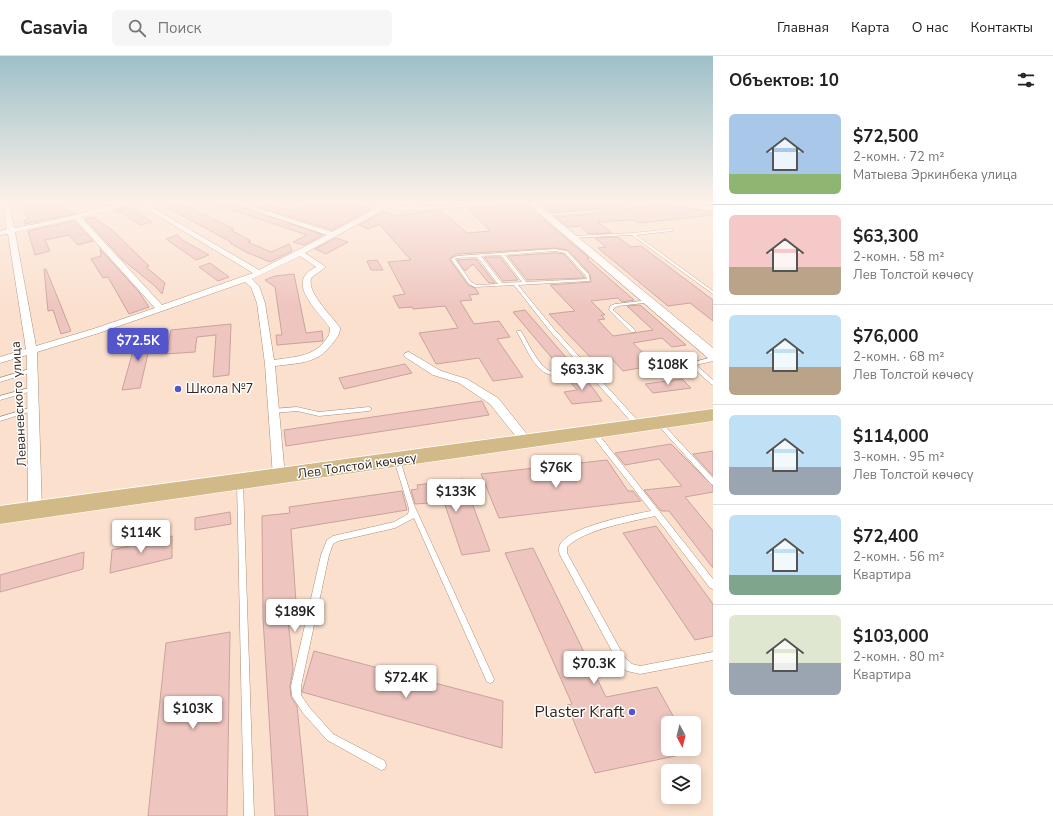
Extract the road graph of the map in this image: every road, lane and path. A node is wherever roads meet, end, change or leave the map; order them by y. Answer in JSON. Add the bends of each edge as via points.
{"nodes":[{"id":1,"x":12,"y":237,"type":"edge"},
{"id":2,"x":96,"y":237,"type":"edge"},
{"id":3,"x":199,"y":237,"type":"edge"},
{"id":4,"x":328,"y":237,"type":"edge"},
{"id":5,"x":572,"y":237,"type":"edge"},
{"id":6,"x":637,"y":237,"type":"edge"},
{"id":7,"x":300,"y":253,"type":"junction"},
{"id":8,"x":502,"y":254,"type":"junction"},
{"id":9,"x":478,"y":256,"type":"junction"},
{"id":10,"x":258,"y":272,"type":"junction"},
{"id":11,"x":246,"y":279,"type":"junction"},
{"id":12,"x":525,"y":284,"type":"junction"},
{"id":13,"x":501,"y":285,"type":"junction"},
{"id":14,"x":516,"y":285,"type":"junction"},
{"id":15,"x":713,"y":293,"type":"edge"},
{"id":16,"x":650,"y":301,"type":"junction"},
{"id":17,"x":161,"y":308,"type":"junction"},
{"id":18,"x":633,"y":331,"type":"dead end"},
{"id":19,"x":520,"y":332,"type":"dead end"},
{"id":20,"x":32,"y":352,"type":"junction"},
{"id":21,"x":409,"y":355,"type":"dead end"},
{"id":22,"x":713,"y":355,"type":"edge"},
{"id":23,"x":713,"y":359,"type":"edge"},
{"id":24,"x":0,"y":360,"type":"edge"},
{"id":25,"x":270,"y":364,"type":"junction"},
{"id":26,"x":33,"y":370,"type":"junction"},
{"id":27,"x":588,"y":370,"type":"junction"},
{"id":28,"x":0,"y":380,"type":"edge"},
{"id":29,"x":713,"y":383,"type":"edge"},
{"id":30,"x":33,"y":389,"type":"junction"},
{"id":31,"x":0,"y":398,"type":"edge"},
{"id":32,"x":33,"y":409,"type":"junction"},
{"id":33,"x":369,"y":409,"type":"dead end"},
{"id":34,"x":273,"y":411,"type":"junction"},
{"id":35,"x":713,"y":415,"type":"edge"},
{"id":36,"x":0,"y":419,"type":"edge"},
{"id":37,"x":659,"y":423,"type":"junction"},
{"id":38,"x":638,"y":425,"type":"junction"},
{"id":39,"x":593,"y":432,"type":"junction"},
{"id":40,"x":526,"y":441,"type":"junction"},
{"id":41,"x":397,"y":460,"type":"junction"},
{"id":42,"x":279,"y":477,"type":"junction"},
{"id":43,"x":240,"y":482,"type":"junction"},
{"id":44,"x":713,"y":482,"type":"edge"},
{"id":45,"x":411,"y":505,"type":"junction"},
{"id":46,"x":35,"y":510,"type":"junction"},
{"id":47,"x":657,"y":513,"type":"junction"},
{"id":48,"x":0,"y":515,"type":"edge"},
{"id":49,"x":713,"y":585,"type":"edge"},
{"id":50,"x":713,"y":656,"type":"edge"},
{"id":51,"x":490,"y":679,"type":"dead end"},
{"id":52,"x":381,"y":765,"type":"dead end"},
{"id":53,"x":249,"y":816,"type":"edge"}],
"edges":[{"from":1,"to":20,"type":"street","name":"Леваневского улица"},
{"from":2,"to":17,"type":"street"},
{"from":3,"to":10,"type":"street"},
{"from":4,"to":7,"type":"street"},
{"from":5,"to":16,"type":"main road"},
{"from":6,"to":15,"type":"lane"},
{"from":7,"to":10,"type":"street"},
{"from":7,"to":25,"type":"street","via":[[322,267],[309,273],[305,287],[335,328],[335,334],[322,351],[312,357]]},
{"from":8,"to":9,"type":"lane"},
{"from":8,"to":12,"type":"lane"},
{"from":8,"to":12,"type":"lane","via":[[563,250],[590,278]]},
{"from":9,"to":13,"type":"lane"},
{"from":9,"to":13,"type":"lane","via":[[453,259],[473,285]]},
{"from":10,"to":11,"type":"street"},
{"from":11,"to":17,"type":"street"},
{"from":11,"to":25,"type":"street","via":[[255,286],[259,294]]},
{"from":12,"to":14,"type":"lane"},
{"from":13,"to":14,"type":"lane"},
{"from":14,"to":27,"type":"lane"},
{"from":16,"to":18,"type":"lane","via":[[612,307],[611,310]]},
{"from":16,"to":22,"type":"main road"},
{"from":17,"to":20,"type":"street"},
{"from":19,"to":27,"type":"lane","via":[[540,366],[547,372]]},
{"from":20,"to":24,"type":"street"},
{"from":20,"to":26,"type":"street","name":"Леваневского улица"},
{"from":21,"to":40,"type":"street","via":[[437,373],[463,381],[494,401]]},
{"from":23,"to":29,"type":"lane","via":[[692,364]]},
{"from":25,"to":34,"type":"street"},
{"from":26,"to":28,"type":"lane"},
{"from":26,"to":30,"type":"street","name":"Леваневского улица"},
{"from":27,"to":38,"type":"lane"},
{"from":30,"to":31,"type":"lane"},
{"from":30,"to":32,"type":"street","name":"Леваневского улица"},
{"from":32,"to":36,"type":"lane"},
{"from":32,"to":46,"type":"street","name":"Леваневского улица"},
{"from":33,"to":34,"type":"lane","via":[[319,414],[297,409]]},
{"from":34,"to":42,"type":"street"},
{"from":35,"to":37,"type":"main road","name":"Лев Толстой көчөсү"},
{"from":37,"to":38,"type":"main road","name":"Лев Толстой көчөсү"},
{"from":37,"to":44,"type":"lane"},
{"from":38,"to":39,"type":"main road","name":"Лев Толстой көчөсү"},
{"from":39,"to":40,"type":"main road","name":"Лев Толстой көчөсү"},
{"from":39,"to":47,"type":"lane"},
{"from":40,"to":41,"type":"main road","name":"Лев Толстой көчөсү"},
{"from":41,"to":42,"type":"main road","name":"Лев Толстой көчөсү"},
{"from":41,"to":45,"type":"lane"},
{"from":42,"to":43,"type":"main road","name":"Лев Толстой көчөсү"},
{"from":43,"to":46,"type":"main road","name":"Лев Толстой көчөсү"},
{"from":43,"to":53,"type":"lane"},
{"from":45,"to":51,"type":"lane"},
{"from":45,"to":52,"type":"lane","via":[[411,516],[395,525],[336,538],[330,542],[296,686],[297,696],[306,710],[330,737]]},
{"from":46,"to":48,"type":"main road","name":"Лев Толстой көчөсү"},
{"from":47,"to":49,"type":"lane"},
{"from":47,"to":50,"type":"lane","via":[[622,520],[574,537],[565,542],[563,553],[626,665],[640,670]]}]}
